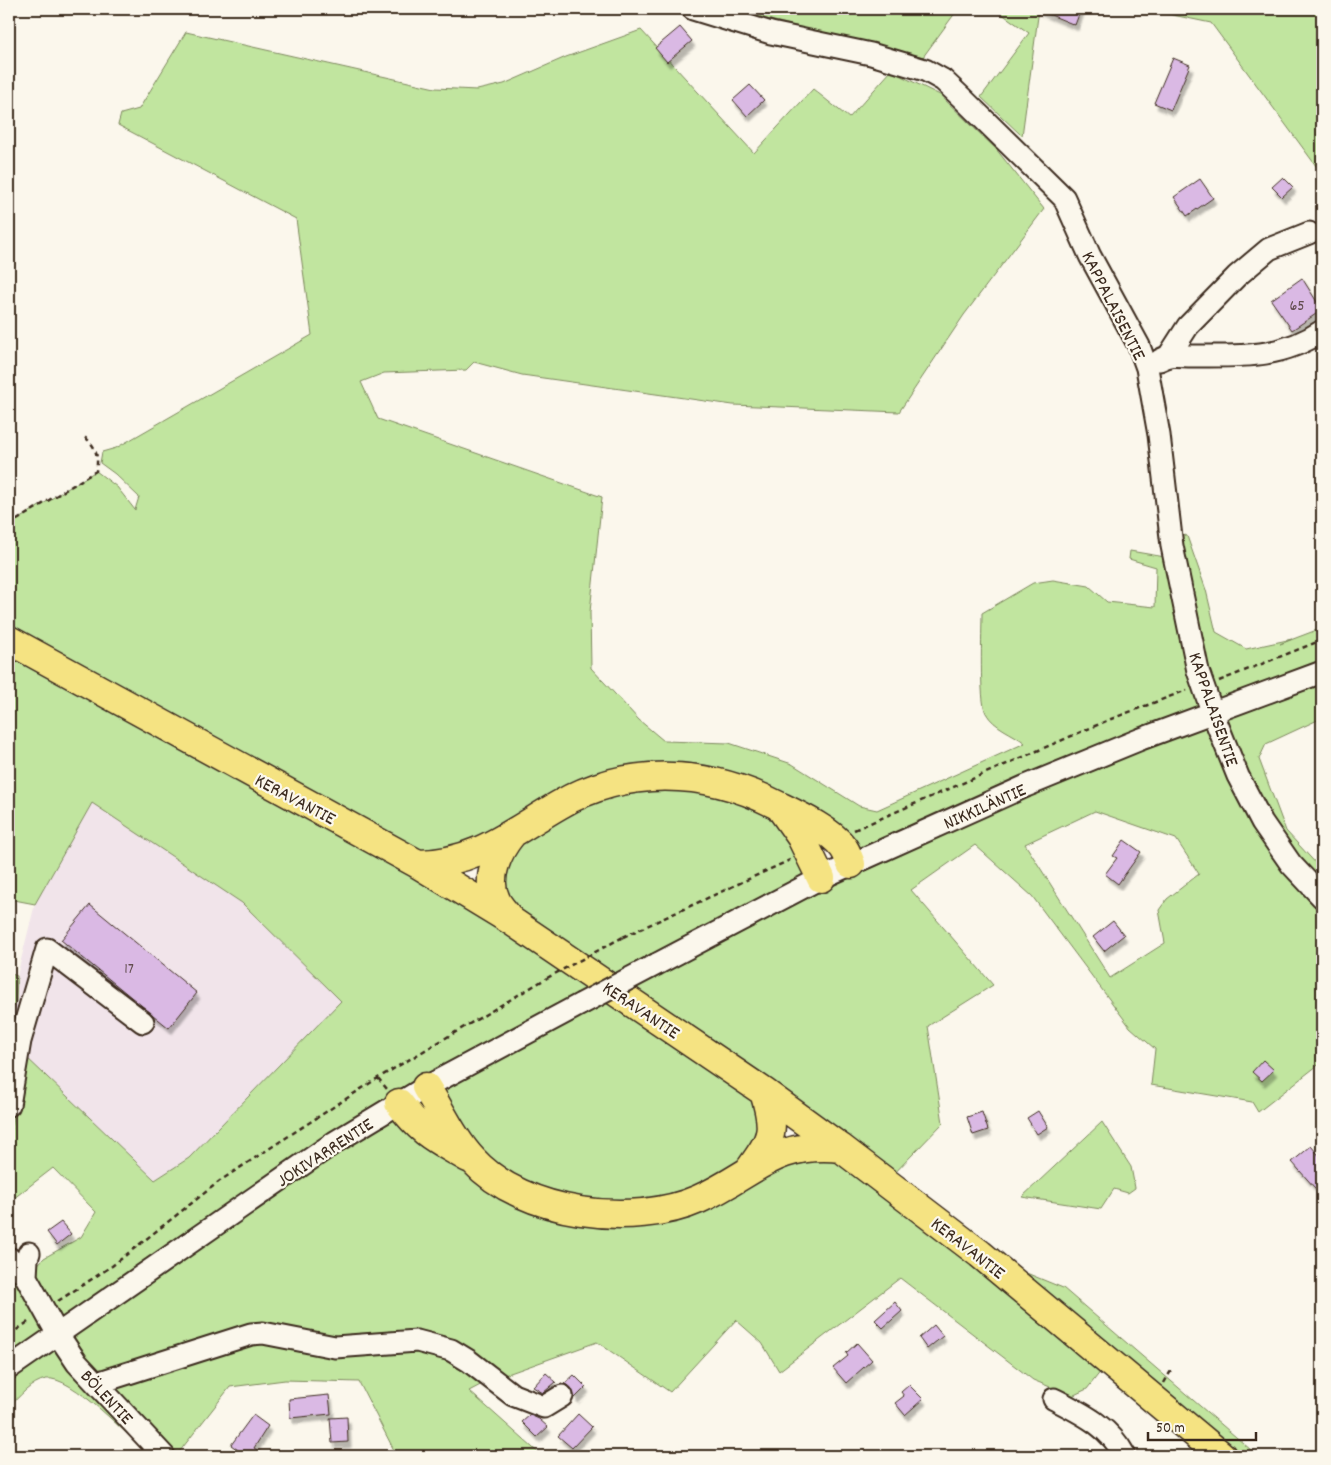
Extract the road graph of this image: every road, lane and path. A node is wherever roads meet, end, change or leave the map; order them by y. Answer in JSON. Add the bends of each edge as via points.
{"nodes":[{"id":1,"x":693,"y":9,"type":"edge"},
{"id":2,"x":1309,"y":233,"type":"dead end"},
{"id":3,"x":1322,"y":331,"type":"edge"},
{"id":4,"x":1170,"y":354,"type":"junction"},
{"id":5,"x":1147,"y":368,"type":"junction"},
{"id":6,"x":83,"y":436,"type":"dead end"},
{"id":7,"x":9,"y":525,"type":"edge"},
{"id":8,"x":9,"y":640,"type":"edge"},
{"id":9,"x":1322,"y":640,"type":"edge"},
{"id":10,"x":1322,"y":672,"type":"edge"},
{"id":11,"x":1216,"y":682,"type":"dead end"},
{"id":12,"x":1188,"y":689,"type":"dead end"},
{"id":13,"x":1212,"y":714,"type":"junction"},
{"id":14,"x":778,"y":805,"type":"junction"},
{"id":15,"x":853,"y":830,"type":"dead end"},
{"id":16,"x":513,"y":833,"type":"junction"},
{"id":17,"x":797,"y":856,"type":"dead end"},
{"id":18,"x":418,"y":864,"type":"junction"},
{"id":19,"x":852,"y":864,"type":"junction"},
{"id":20,"x":821,"y":878,"type":"junction"},
{"id":21,"x":1322,"y":896,"type":"edge"},
{"id":22,"x":510,"y":920,"type":"junction"},
{"id":23,"x":657,"y":964,"type":"joint"},
{"id":24,"x":143,"y":1022,"type":"dead end"},
{"id":25,"x":426,"y":1087,"type":"junction"},
{"id":26,"x":764,"y":1092,"type":"junction"},
{"id":27,"x":399,"y":1103,"type":"junction"},
{"id":28,"x":9,"y":1105,"type":"edge"},
{"id":29,"x":842,"y":1148,"type":"junction"},
{"id":30,"x":474,"y":1161,"type":"junction"},
{"id":31,"x":749,"y":1170,"type":"junction"},
{"id":32,"x":30,"y":1253,"type":"dead end"},
{"id":33,"x":9,"y":1258,"type":"edge"},
{"id":34,"x":26,"y":1277,"type":"junction"},
{"id":35,"x":54,"y":1304,"type":"dead end"},
{"id":36,"x":34,"y":1318,"type":"dead end"},
{"id":37,"x":57,"y":1333,"type":"junction"},
{"id":38,"x":9,"y":1335,"type":"edge"},
{"id":39,"x":9,"y":1368,"type":"edge"},
{"id":40,"x":98,"y":1383,"type":"junction"},
{"id":41,"x":562,"y":1396,"type":"dead end"},
{"id":42,"x":1054,"y":1399,"type":"dead end"},
{"id":43,"x":164,"y":1456,"type":"edge"},
{"id":44,"x":1125,"y":1456,"type":"edge"},
{"id":45,"x":1222,"y":1456,"type":"edge"}],
"edges":[{"from":1,"to":5,"type":"street","name":"KAPPALAISENTIE","via":[[771,33],[887,58],[926,70],[943,80],[1064,198]]},
{"from":2,"to":4,"type":"street","via":[[1268,250],[1237,276],[1188,326]]},
{"from":3,"to":4,"type":"street","via":[[1292,348],[1264,355]]},
{"from":4,"to":5,"type":"street"},
{"from":5,"to":13,"type":"street","name":"KAPPALAISENTIE","via":[[1159,435],[1172,546],[1198,671]]},
{"from":6,"to":7,"type":"path","via":[[92,443],[98,459],[96,471]]},
{"from":8,"to":18,"type":"main road","name":"KERAVANTIE"},
{"from":9,"to":11,"type":"path"},
{"from":10,"to":13,"type":"street","name":"NIKKILÄNTIE"},
{"from":12,"to":15,"type":"path"},
{"from":13,"to":19,"type":"street","name":"NIKKILÄNTIE","via":[[1026,786]]},
{"from":13,"to":21,"type":"street","name":"KAPPALAISENTIE","via":[[1262,822],[1291,864]]},
{"from":14,"to":16,"type":"main road","via":[[729,784],[700,778],[639,778],[615,783],[570,800]]},
{"from":14,"to":19,"type":"main road","via":[[834,839],[843,847]]},
{"from":14,"to":20,"type":"main road","via":[[793,824]]},
{"from":16,"to":18,"type":"main road","via":[[496,844],[449,863]]},
{"from":16,"to":22,"type":"main road","via":[[502,846],[492,878],[496,899]]},
{"from":17,"to":35,"type":"path","bridge":true,"via":[[623,937],[378,1078],[221,1180],[112,1266]]},
{"from":18,"to":22,"type":"main road","name":"KERAVANTIE"},
{"from":19,"to":20,"type":"street","name":"NIKKILÄNTIE"},
{"from":20,"to":23,"type":"street","name":"NIKKILÄNTIE"},
{"from":22,"to":26,"type":"main road","name":"KERAVANTIE"},
{"from":23,"to":25,"type":"street","name":"JOKIVARRENTIE","bridge":true},
{"from":24,"to":28,"type":"street","via":[[47,949],[20,1041]]},
{"from":25,"to":27,"type":"street","name":"JOKIVARRENTIE"},
{"from":25,"to":30,"type":"main road"},
{"from":26,"to":29,"type":"main road","name":"KERAVANTIE"},
{"from":26,"to":31,"type":"main road","via":[[772,1126],[768,1143]]},
{"from":27,"to":30,"type":"main road","via":[[428,1135]]},
{"from":27,"to":37,"type":"street","name":"JOKIVARRENTIE","via":[[283,1176]]},
{"from":29,"to":31,"type":"main road","via":[[811,1146],[789,1151]]},
{"from":29,"to":45,"type":"main road","name":"KERAVANTIE","via":[[980,1254]]},
{"from":30,"to":31,"type":"main road","via":[[514,1190],[546,1203],[583,1212],[626,1215],[667,1209],[699,1199]]},
{"from":32,"to":34,"type":"street"},
{"from":33,"to":34,"type":"street","name":"BÖLENTIE"},
{"from":34,"to":37,"type":"street","name":"BÖLENTIE"},
{"from":36,"to":38,"type":"path"},
{"from":37,"to":39,"type":"street","name":"JOKIVARRENTIE"},
{"from":37,"to":40,"type":"street","name":"BÖLENTIE","via":[[77,1363]]},
{"from":40,"to":41,"type":"street","via":[[251,1334],[263,1334],[335,1347],[417,1341],[451,1350],[513,1395],[544,1407]]},
{"from":40,"to":43,"type":"street","name":"BÖLENTIE"},
{"from":42,"to":44,"type":"street","via":[[1100,1424]]}]}
